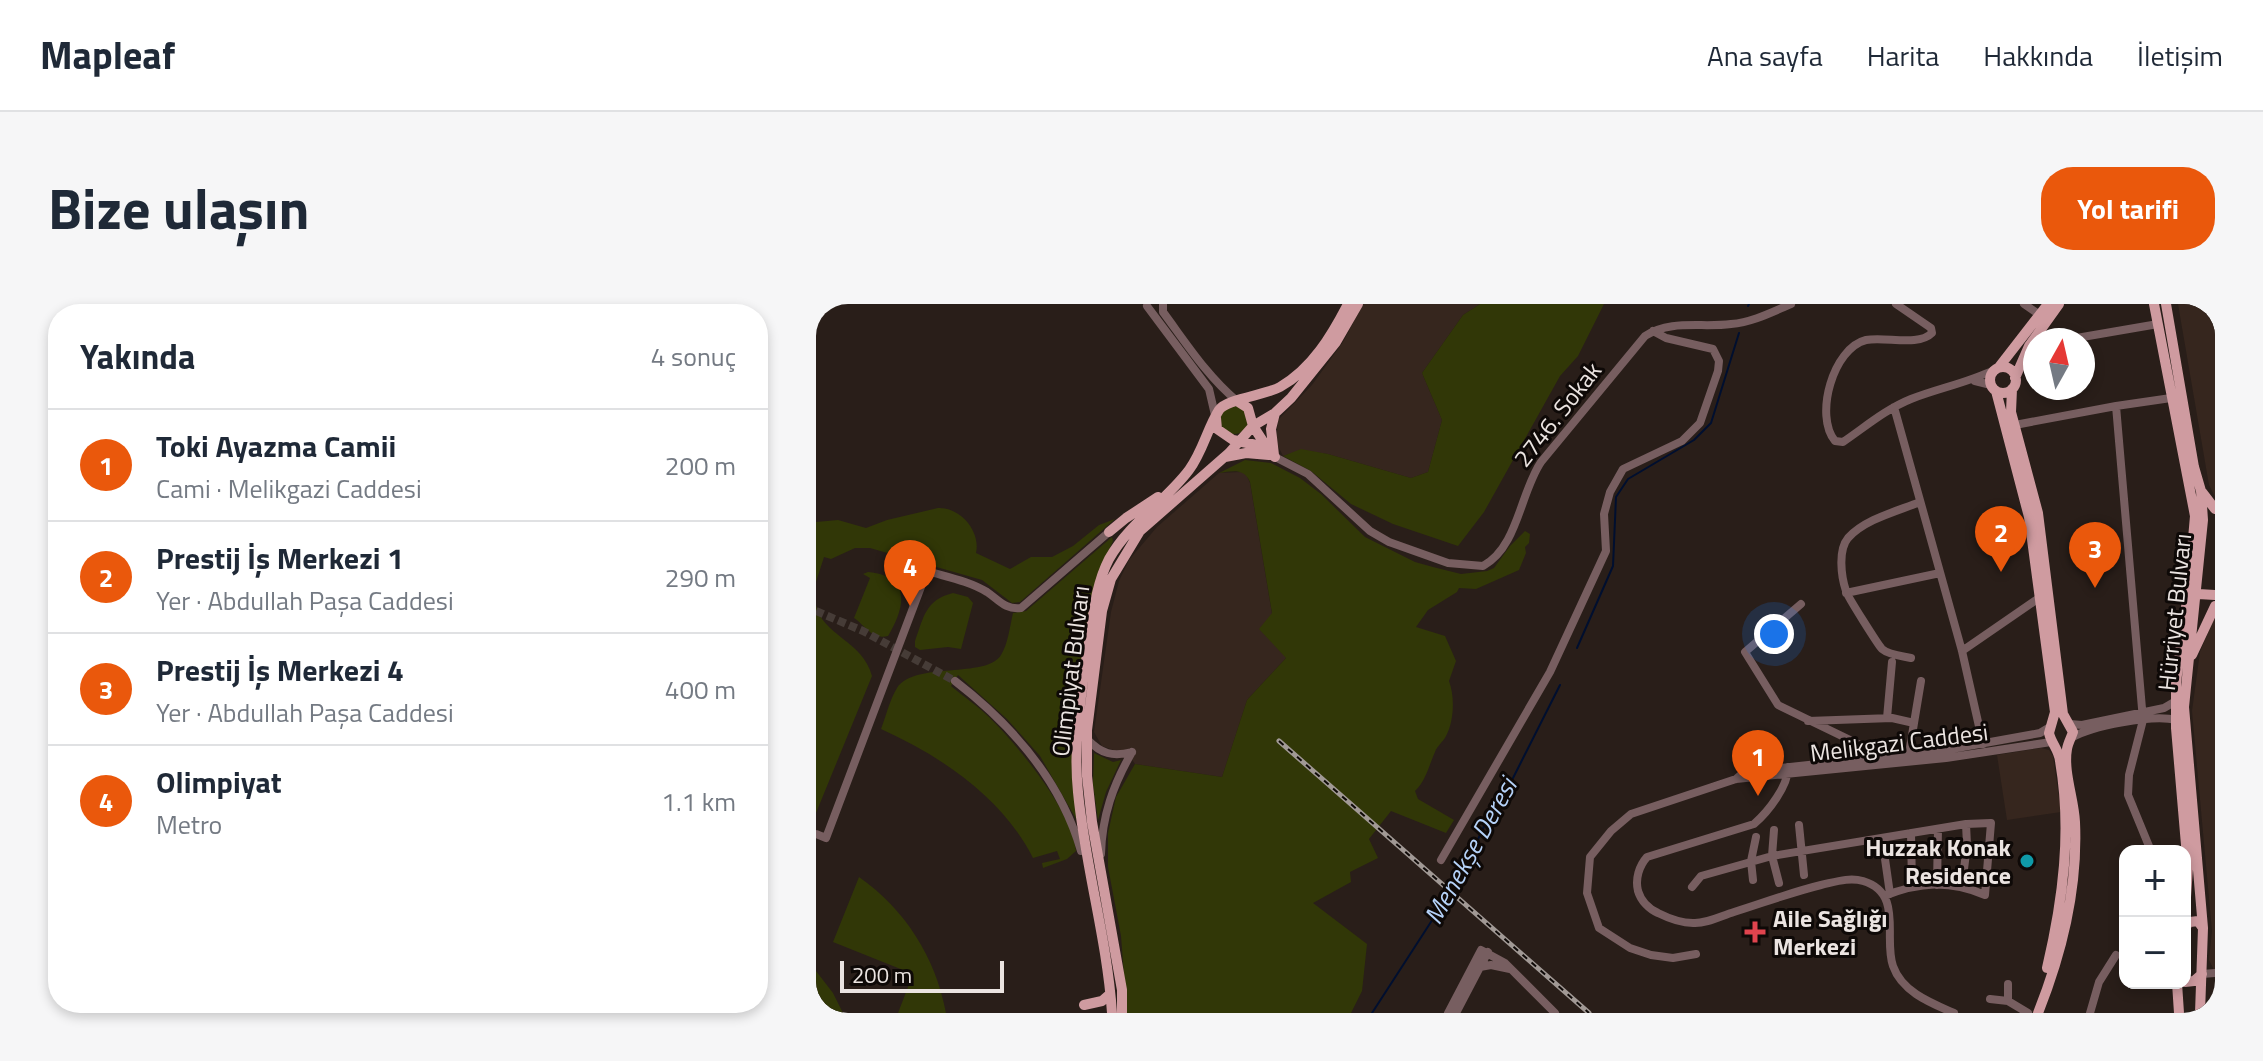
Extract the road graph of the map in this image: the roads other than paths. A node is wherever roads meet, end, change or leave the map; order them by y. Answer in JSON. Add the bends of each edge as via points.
{"nodes":[{"id":1,"x":1162,"y":304,"type":"edge"},
{"id":2,"x":1348,"y":304,"type":"edge"},
{"id":3,"x":1358,"y":304,"type":"edge"},
{"id":4,"x":1791,"y":304,"type":"edge"},
{"id":5,"x":1896,"y":304,"type":"edge"},
{"id":6,"x":2024,"y":304,"type":"edge"},
{"id":7,"x":2048,"y":304,"type":"edge"},
{"id":8,"x":2059,"y":304,"type":"edge"},
{"id":9,"x":2154,"y":304,"type":"edge"},
{"id":10,"x":2166,"y":304,"type":"edge"},
{"id":11,"x":1146,"y":305,"type":"edge"},
{"id":12,"x":2044,"y":317,"type":"junction"},
{"id":13,"x":2158,"y":324,"type":"junction"},
{"id":14,"x":2039,"y":328,"type":"edge"},
{"id":15,"x":1653,"y":331,"type":"junction"},
{"id":16,"x":2095,"y":335,"type":"edge"},
{"id":17,"x":2023,"y":348,"type":"edge"},
{"id":18,"x":2015,"y":350,"type":"junction"},
{"id":19,"x":2023,"y":364,"type":"edge"},
{"id":20,"x":1996,"y":369,"type":"junction"},
{"id":21,"x":1970,"y":382,"type":"junction"},
{"id":22,"x":2014,"y":383,"type":"junction"},
{"id":23,"x":1993,"y":388,"type":"junction"},
{"id":24,"x":2171,"y":398,"type":"junction"},
{"id":25,"x":1237,"y":401,"type":"junction"},
{"id":26,"x":2116,"y":406,"type":"junction"},
{"id":27,"x":1894,"y":407,"type":"junction"},
{"id":28,"x":1275,"y":413,"type":"junction"},
{"id":29,"x":1216,"y":418,"type":"junction"},
{"id":30,"x":2015,"y":425,"type":"junction"},
{"id":31,"x":1253,"y":426,"type":"junction"},
{"id":32,"x":1241,"y":440,"type":"junction"},
{"id":33,"x":1275,"y":457,"type":"junction"},
{"id":34,"x":1222,"y":458,"type":"junction"},
{"id":35,"x":1170,"y":490,"type":"junction"},
{"id":36,"x":2201,"y":491,"type":"junction"},
{"id":37,"x":1920,"y":502,"type":"junction"},
{"id":38,"x":2215,"y":509,"type":"edge"},
{"id":39,"x":1154,"y":518,"type":"junction"},
{"id":40,"x":1139,"y":521,"type":"junction"},
{"id":41,"x":2215,"y":522,"type":"edge"},
{"id":42,"x":2199,"y":523,"type":"junction"},
{"id":43,"x":1109,"y":532,"type":"junction"},
{"id":44,"x":1121,"y":540,"type":"junction"},
{"id":45,"x":1940,"y":573,"type":"junction"},
{"id":46,"x":2189,"y":585,"type":"junction"},
{"id":47,"x":1846,"y":593,"type":"junction"},
{"id":48,"x":2198,"y":594,"type":"junction"},
{"id":49,"x":2215,"y":595,"type":"edge"},
{"id":50,"x":2039,"y":598,"type":"junction"},
{"id":51,"x":1801,"y":604,"type":"dead end"},
{"id":52,"x":2215,"y":606,"type":"edge"},
{"id":53,"x":1962,"y":651,"type":"junction"},
{"id":54,"x":1911,"y":658,"type":"dead end"},
{"id":55,"x":1892,"y":662,"type":"dead end"},
{"id":56,"x":2187,"y":664,"type":"junction"},
{"id":57,"x":955,"y":681,"type":"tunnel mouth"},
{"id":58,"x":1921,"y":681,"type":"dead end"},
{"id":59,"x":2176,"y":701,"type":"junction"},
{"id":60,"x":2143,"y":716,"type":"junction"},
{"id":61,"x":1887,"y":718,"type":"junction"},
{"id":62,"x":2176,"y":720,"type":"junction"},
{"id":63,"x":1807,"y":721,"type":"junction"},
{"id":64,"x":1914,"y":723,"type":"junction"},
{"id":65,"x":2068,"y":723,"type":"junction"},
{"id":66,"x":2051,"y":726,"type":"junction"},
{"id":67,"x":1087,"y":739,"type":"junction"},
{"id":68,"x":2070,"y":740,"type":"junction"},
{"id":69,"x":2052,"y":743,"type":"junction"},
{"id":70,"x":1983,"y":744,"type":"junction"},
{"id":71,"x":1909,"y":754,"type":"junction"},
{"id":72,"x":1885,"y":760,"type":"junction"},
{"id":73,"x":1788,"y":772,"type":"junction"},
{"id":74,"x":1966,"y":824,"type":"junction"},
{"id":75,"x":1799,"y":825,"type":"dead end"},
{"id":76,"x":1938,"y":829,"type":"junction"},
{"id":77,"x":1774,"y":830,"type":"dead end"},
{"id":78,"x":1911,"y":833,"type":"junction"},
{"id":79,"x":816,"y":834,"type":"edge"},
{"id":80,"x":1756,"y":837,"type":"dead end"},
{"id":81,"x":1882,"y":838,"type":"junction"},
{"id":82,"x":2149,"y":845,"type":"edge"},
{"id":83,"x":2186,"y":845,"type":"edge"},
{"id":84,"x":1081,"y":851,"type":"dead end"},
{"id":85,"x":1801,"y":852,"type":"junction"},
{"id":86,"x":1772,"y":856,"type":"junction"},
{"id":87,"x":1441,"y":860,"type":"dead end"},
{"id":88,"x":1751,"y":861,"type":"junction"},
{"id":89,"x":1101,"y":871,"type":"junction"},
{"id":90,"x":1804,"y":875,"type":"dead end"},
{"id":91,"x":1753,"y":880,"type":"dead end"},
{"id":92,"x":1779,"y":883,"type":"dead end"},
{"id":93,"x":1912,"y":885,"type":"junction"},
{"id":94,"x":1937,"y":885,"type":"junction"},
{"id":95,"x":1962,"y":885,"type":"junction"},
{"id":96,"x":1692,"y":887,"type":"dead end"},
{"id":97,"x":1887,"y":895,"type":"junction"},
{"id":98,"x":2191,"y":922,"type":"edge"},
{"id":99,"x":2203,"y":928,"type":"junction"},
{"id":100,"x":1484,"y":951,"type":"junction"},
{"id":101,"x":1696,"y":954,"type":"dead end"},
{"id":102,"x":2116,"y":955,"type":"dead end"},
{"id":103,"x":1480,"y":967,"type":"junction"},
{"id":104,"x":1511,"y":970,"type":"junction"},
{"id":105,"x":2215,"y":973,"type":"edge"},
{"id":106,"x":2202,"y":974,"type":"junction"},
{"id":107,"x":2191,"y":981,"type":"edge"},
{"id":108,"x":2008,"y":984,"type":"dead end"},
{"id":109,"x":2177,"y":989,"type":"edge"},
{"id":110,"x":1110,"y":994,"type":"junction"},
{"id":111,"x":1990,"y":999,"type":"dead end"},
{"id":112,"x":2008,"y":1001,"type":"junction"},
{"id":113,"x":1110,"y":1013,"type":"edge"},
{"id":114,"x":1122,"y":1013,"type":"edge"},
{"id":115,"x":1448,"y":1013,"type":"edge"},
{"id":116,"x":1456,"y":1013,"type":"edge"},
{"id":117,"x":1555,"y":1013,"type":"edge"},
{"id":118,"x":1954,"y":1013,"type":"edge"},
{"id":119,"x":2029,"y":1013,"type":"edge"},
{"id":120,"x":2038,"y":1013,"type":"edge"},
{"id":121,"x":2090,"y":1013,"type":"edge"},
{"id":122,"x":2179,"y":1013,"type":"edge"},
{"id":123,"x":2200,"y":1013,"type":"edge"}],
"edges":[{"from":1,"to":11,"type":"street"},
{"from":1,"to":25,"type":"street","via":[[1203,365]]},
{"from":2,"to":25,"type":"main road","via":[[1324,345],[1295,377],[1265,395]]},
{"from":3,"to":28,"type":"main road","via":[[1309,378]]},
{"from":4,"to":15,"type":"street","via":[[1732,324]]},
{"from":5,"to":27,"type":"street","via":[[1932,333],[1924,339],[1867,340],[1848,350],[1830,386],[1831,437],[1843,442]]},
{"from":6,"to":12,"type":"street"},
{"from":7,"to":12,"type":"main road"},
{"from":8,"to":12,"type":"main road"},
{"from":9,"to":13,"type":"main road","name":"Hürriyet Bulvarı"},
{"from":10,"to":36,"type":"main road","name":"Hürriyet Bulvarı"},
{"from":11,"to":29,"type":"street","via":[[1209,389]]},
{"from":12,"to":14,"type":"main road"},
{"from":12,"to":18,"type":"main road"},
{"from":13,"to":16,"type":"street"},
{"from":13,"to":24,"type":"main road","name":"Hürriyet Bulvarı"},
{"from":15,"to":33,"type":"street","name":"2746. Sokak","via":[[1541,462],[1502,548],[1483,566],[1448,563],[1389,542],[1308,474]]},
{"from":15,"to":87,"type":"street","via":[[1713,349],[1717,355],[1718,371],[1700,423],[1682,441],[1623,469],[1604,514],[1606,551],[1558,654]]},
{"from":17,"to":18,"type":"street"},
{"from":18,"to":20,"type":"main road"},
{"from":19,"to":22,"type":"main road"},
{"from":20,"to":21,"type":"street"},
{"from":20,"to":22,"type":"main road","via":[[2010,369]]},
{"from":20,"to":23,"type":"main road","via":[[1990,378]]},
{"from":21,"to":23,"type":"street"},
{"from":21,"to":27,"type":"street"},
{"from":22,"to":23,"type":"main road","via":[[2004,393]]},
{"from":22,"to":30,"type":"main road"},
{"from":23,"to":50,"type":"main road","via":[[2029,517]]},
{"from":24,"to":26,"type":"street"},
{"from":24,"to":42,"type":"main road","name":"Hürriyet Bulvarı"},
{"from":25,"to":29,"type":"main road","via":[[1222,406]]},
{"from":25,"to":31,"type":"main road","via":[[1248,408]]},
{"from":26,"to":30,"type":"street"},
{"from":26,"to":60,"type":"street"},
{"from":27,"to":37,"type":"street"},
{"from":28,"to":31,"type":"main road"},
{"from":28,"to":33,"type":"main road"},
{"from":29,"to":32,"type":"main road","via":[[1221,434]]},
{"from":29,"to":35,"type":"main road","name":"Olimpiyat Bulvarı","via":[[1198,458]]},
{"from":30,"to":65,"type":"main road","via":[[2038,513]]},
{"from":31,"to":32,"type":"main road"},
{"from":31,"to":33,"type":"main road"},
{"from":32,"to":33,"type":"main road"},
{"from":32,"to":34,"type":"main road","name":"Olimpiyat Bulvarı"},
{"from":33,"to":34,"type":"main road","via":[[1255,453]]},
{"from":34,"to":39,"type":"main road","name":"Olimpiyat Bulvarı"},
{"from":35,"to":40,"type":"main road","name":"Olimpiyat Bulvarı"},
{"from":35,"to":43,"type":"main road"},
{"from":36,"to":38,"type":"main road"},
{"from":36,"to":42,"type":"main road","name":"Hürriyet Bulvarı"},
{"from":37,"to":45,"type":"street"},
{"from":37,"to":47,"type":"street","via":[[1846,539],[1841,552]]},
{"from":39,"to":40,"type":"main road"},
{"from":39,"to":67,"type":"main road","name":"Olimpiyat Bulvarı","via":[[1130,543],[1111,579],[1102,611]]},
{"from":40,"to":43,"type":"main road"},
{"from":40,"to":44,"type":"main road","name":"Olimpiyat Bulvarı"},
{"from":41,"to":42,"type":"main road"},
{"from":42,"to":46,"type":"main road","name":"Hürriyet Bulvarı"},
{"from":42,"to":48,"type":"main road","name":"Hürriyet Bulvarı"},
{"from":43,"to":44,"type":"main road"},
{"from":43,"to":79,"type":"street","via":[[1021,608],[1001,604],[974,584],[927,571],[826,838]]},
{"from":44,"to":110,"type":"main road","name":"Olimpiyat Bulvarı","via":[[1099,583],[1076,748],[1077,791]]},
{"from":45,"to":47,"type":"street"},
{"from":45,"to":53,"type":"street"},
{"from":46,"to":48,"type":"main road"},
{"from":46,"to":59,"type":"main road","name":"Hürriyet Bulvarı"},
{"from":47,"to":54,"type":"street","via":[[1885,652]]},
{"from":48,"to":49,"type":"main road"},
{"from":48,"to":56,"type":"main road","name":"Hürriyet Bulvarı"},
{"from":50,"to":53,"type":"street"},
{"from":50,"to":66,"type":"main road","via":[[2055,712]]},
{"from":51,"to":63,"type":"street","via":[[1745,652],[1778,705]]},
{"from":52,"to":56,"type":"main road"},
{"from":53,"to":70,"type":"street"},
{"from":55,"to":61,"type":"street"},
{"from":56,"to":99,"type":"main road","name":"Hürriyet Bulvarı","via":[[2186,737]]},
{"from":57,"to":84,"type":"street","via":[[1029,751],[1065,809]]},
{"from":58,"to":64,"type":"street"},
{"from":59,"to":60,"type":"street"},
{"from":59,"to":62,"type":"main road","name":"Hürriyet Bulvarı"},
{"from":60,"to":62,"type":"street"},
{"from":60,"to":65,"type":"street"},
{"from":60,"to":68,"type":"street"},
{"from":60,"to":82,"type":"street","via":[[2128,795]]},
{"from":61,"to":63,"type":"street"},
{"from":61,"to":64,"type":"street"},
{"from":62,"to":83,"type":"main road","name":"Hürriyet Bulvarı"},
{"from":63,"to":72,"type":"street"},
{"from":64,"to":71,"type":"street"},
{"from":65,"to":66,"type":"main road"},
{"from":65,"to":68,"type":"main road"},
{"from":66,"to":69,"type":"main road"},
{"from":66,"to":70,"type":"street","name":"Melikgazi Caddesi"},
{"from":67,"to":89,"type":"main road","name":"Olimpiyat Bulvarı"},
{"from":67,"to":89,"type":"street","via":[[1113,756],[1132,752],[1107,809]]},
{"from":68,"to":69,"type":"main road"},
{"from":68,"to":120,"type":"main road","via":[[2066,752],[2075,822],[2073,881]]},
{"from":69,"to":72,"type":"street","name":"Melikgazi Caddesi","via":[[1946,758]]},
{"from":69,"to":119,"type":"main road","via":[[2060,760],[2065,808],[2064,880],[2044,980]]},
{"from":70,"to":71,"type":"street","name":"Melikgazi Caddesi"},
{"from":71,"to":72,"type":"street","name":"Melikgazi Caddesi"},
{"from":72,"to":73,"type":"street","name":"Melikgazi Caddesi"},
{"from":73,"to":97,"type":"street","via":[[1754,824],[1647,857],[1638,876],[1645,904],[1692,923],[1839,881],[1865,882]]},
{"from":73,"to":101,"type":"street","name":"Melikgazi Caddesi","via":[[1736,779],[1631,814],[1590,857],[1587,893],[1599,928],[1651,955]]},
{"from":74,"to":76,"type":"street"},
{"from":74,"to":95,"type":"street"},
{"from":74,"to":95,"type":"street","via":[[1991,823],[1990,850],[1985,895]]},
{"from":75,"to":85,"type":"street"},
{"from":76,"to":78,"type":"street"},
{"from":76,"to":94,"type":"street"},
{"from":77,"to":86,"type":"street"},
{"from":78,"to":81,"type":"street"},
{"from":78,"to":93,"type":"street"},
{"from":80,"to":88,"type":"street"},
{"from":81,"to":85,"type":"street"},
{"from":81,"to":97,"type":"street"},
{"from":85,"to":86,"type":"street"},
{"from":85,"to":90,"type":"street"},
{"from":86,"to":88,"type":"street"},
{"from":86,"to":92,"type":"street"},
{"from":88,"to":91,"type":"street"},
{"from":88,"to":96,"type":"street","via":[[1701,876]]},
{"from":89,"to":114,"type":"main road","name":"Olimpiyat Bulvarı"},
{"from":93,"to":94,"type":"street"},
{"from":93,"to":97,"type":"street"},
{"from":94,"to":95,"type":"street"},
{"from":97,"to":118,"type":"street","via":[[1892,965],[1898,976],[1919,997]]},
{"from":98,"to":99,"type":"main road"},
{"from":99,"to":106,"type":"main road","name":"Hürriyet Bulvarı"},
{"from":100,"to":103,"type":"street"},
{"from":100,"to":104,"type":"street"},
{"from":100,"to":115,"type":"street"},
{"from":102,"to":121,"type":"street","via":[[2099,982]]},
{"from":103,"to":104,"type":"street"},
{"from":103,"to":116,"type":"street"},
{"from":104,"to":117,"type":"street"},
{"from":105,"to":106,"type":"street"},
{"from":106,"to":107,"type":"main road"},
{"from":106,"to":123,"type":"main road","name":"Hürriyet Bulvarı"},
{"from":108,"to":112,"type":"street"},
{"from":109,"to":122,"type":"main road"},
{"from":110,"to":113,"type":"main road","name":"Olimpiyat Bulvarı"},
{"from":110,"to":113,"type":"main road","via":[[1084,1008]]},
{"from":111,"to":112,"type":"street"},
{"from":112,"to":119,"type":"street"}]}
